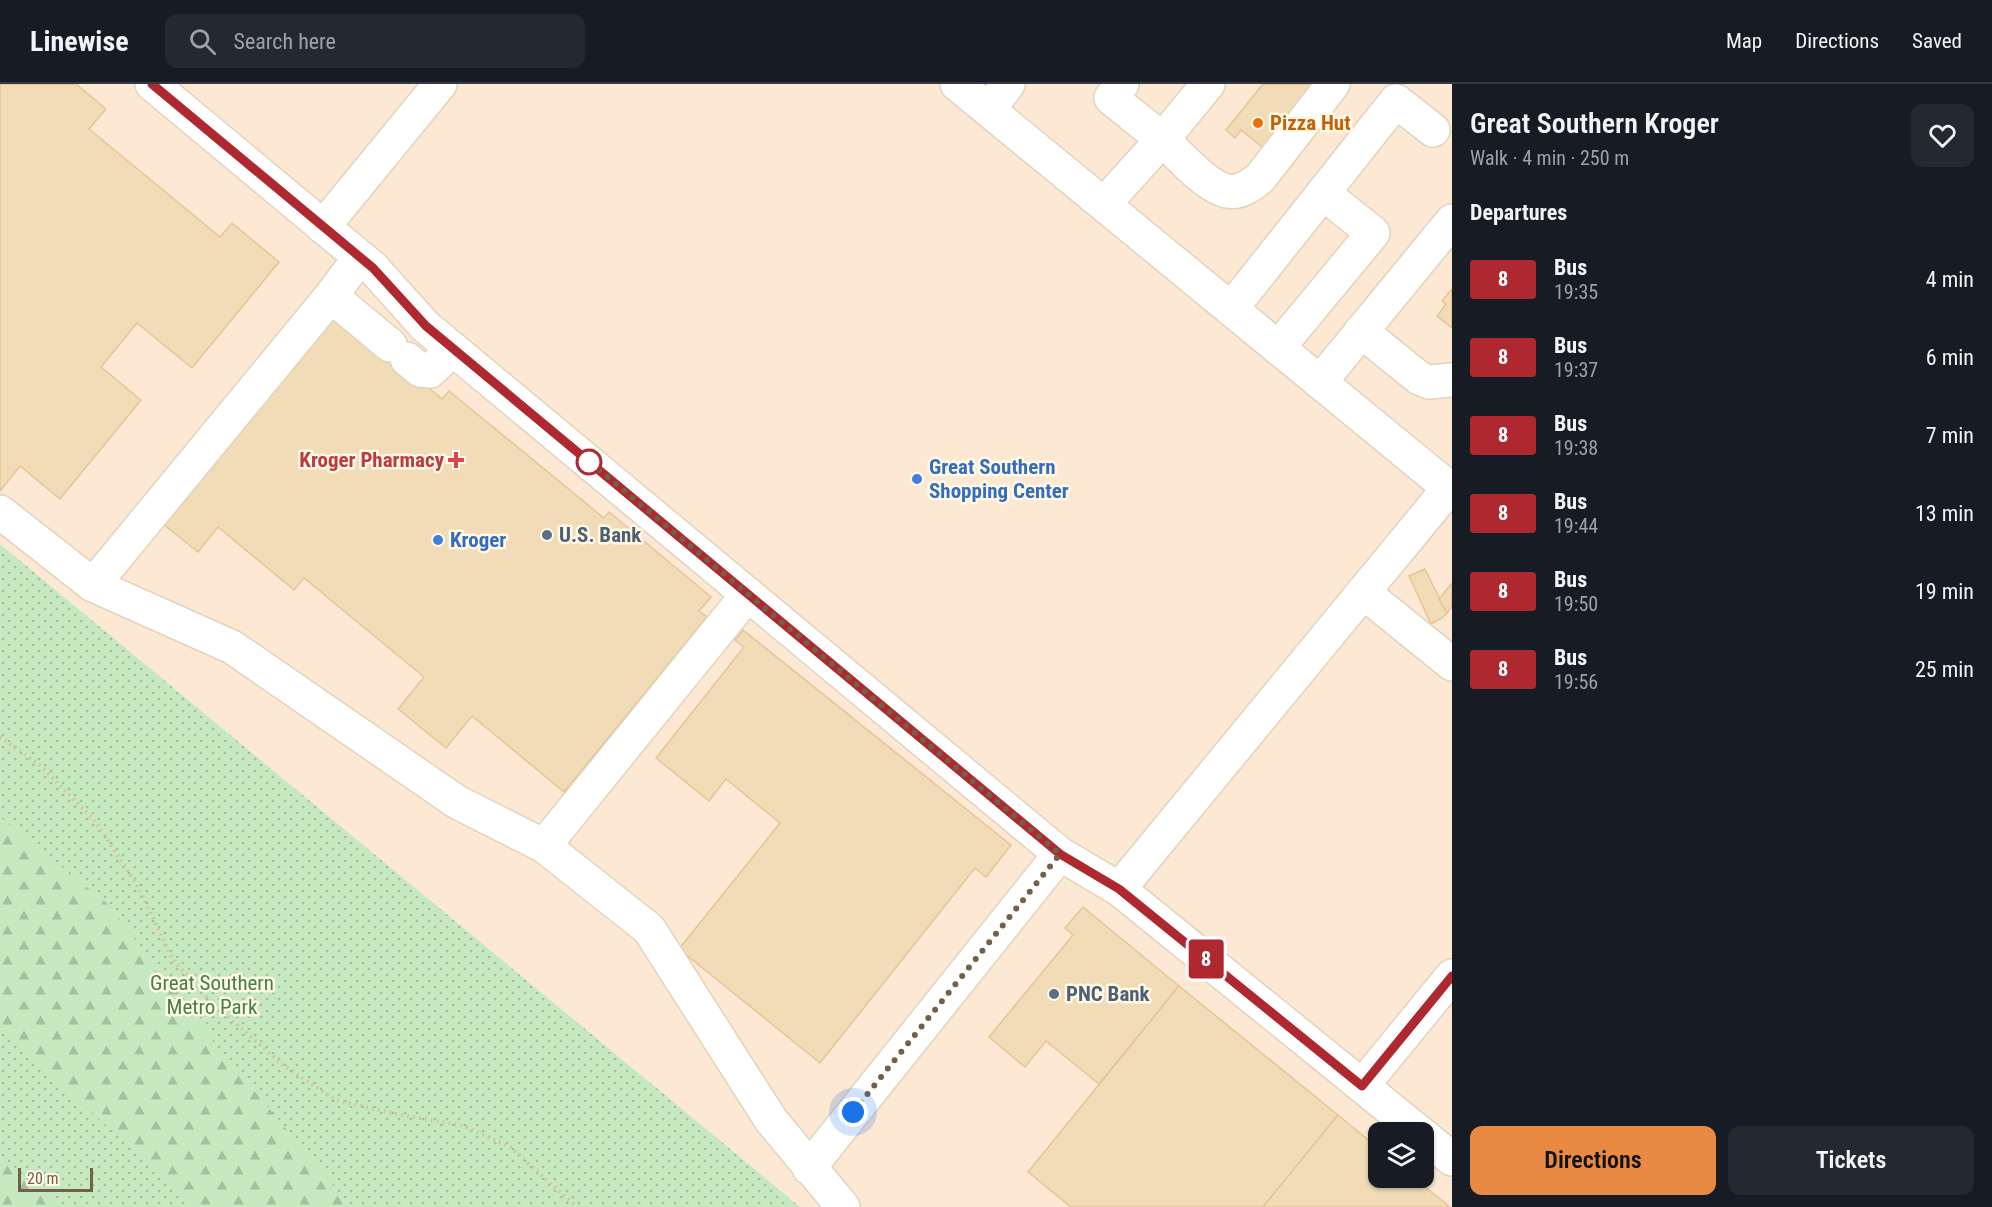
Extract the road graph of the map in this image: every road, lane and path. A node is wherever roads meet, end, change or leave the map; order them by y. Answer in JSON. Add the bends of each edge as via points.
{"nodes":[{"id":1,"x":152,"y":84,"type":"edge"},
{"id":2,"x":440,"y":84,"type":"edge"},
{"id":3,"x":957,"y":84,"type":"edge"},
{"id":4,"x":1008,"y":84,"type":"edge"},
{"id":5,"x":1122,"y":84,"type":"edge"},
{"id":6,"x":1208,"y":84,"type":"edge"},
{"id":7,"x":1333,"y":84,"type":"edge"},
{"id":8,"x":989,"y":110,"type":"junction"},
{"id":9,"x":1433,"y":130,"type":"dead end"},
{"id":10,"x":1162,"y":140,"type":"junction"},
{"id":11,"x":1323,"y":193,"type":"junction"},
{"id":12,"x":1104,"y":204,"type":"junction"},
{"id":13,"x":1452,"y":221,"type":"edge"},
{"id":14,"x":323,"y":227,"type":"junction"},
{"id":15,"x":360,"y":257,"type":"junction"},
{"id":16,"x":330,"y":296,"type":"junction"},
{"id":17,"x":1232,"y":309,"type":"junction"},
{"id":18,"x":1361,"y":331,"type":"junction"},
{"id":19,"x":1278,"y":348,"type":"junction"},
{"id":20,"x":453,"y":349,"type":"junction"},
{"id":21,"x":1452,"y":380,"type":"edge"},
{"id":22,"x":1320,"y":382,"type":"junction"},
{"id":23,"x":1451,"y":489,"type":"edge"},
{"id":24,"x":0,"y":512,"type":"edge"},
{"id":25,"x":93,"y":585,"type":"junction"},
{"id":26,"x":1363,"y":592,"type":"junction"},
{"id":27,"x":748,"y":594,"type":"junction"},
{"id":28,"x":1452,"y":664,"type":"edge"},
{"id":29,"x":0,"y":737,"type":"edge"},
{"id":30,"x":544,"y":846,"type":"junction"},
{"id":31,"x":1060,"y":854,"type":"junction"},
{"id":32,"x":1119,"y":889,"type":"junction"},
{"id":33,"x":1452,"y":976,"type":"edge"},
{"id":34,"x":1362,"y":1086,"type":"junction"},
{"id":35,"x":1407,"y":1122,"type":"edge"},
{"id":36,"x":1434,"y":1145,"type":"edge"},
{"id":37,"x":1452,"y":1160,"type":"edge"},
{"id":38,"x":809,"y":1168,"type":"junction"},
{"id":39,"x":577,"y":1207,"type":"edge"},
{"id":40,"x":843,"y":1207,"type":"edge"}],
"edges":[{"from":1,"to":14,"type":"lane"},
{"from":2,"to":14,"type":"lane"},
{"from":3,"to":8,"type":"lane"},
{"from":4,"to":8,"type":"lane"},
{"from":5,"to":10,"type":"lane","via":[[1111,98]]},
{"from":6,"to":10,"type":"lane"},
{"from":7,"to":10,"type":"lane","via":[[1260,178],[1247,188],[1229,192],[1218,188]]},
{"from":8,"to":12,"type":"lane"},
{"from":9,"to":11,"type":"lane","via":[[1396,101]]},
{"from":10,"to":12,"type":"lane"},
{"from":11,"to":17,"type":"lane"},
{"from":11,"to":19,"type":"lane","via":[[1373,233]]},
{"from":12,"to":17,"type":"lane"},
{"from":13,"to":18,"type":"lane"},
{"from":14,"to":15,"type":"lane"},
{"from":15,"to":16,"type":"lane"},
{"from":15,"to":20,"type":"lane"},
{"from":16,"to":20,"type":"lane","via":[[420,370],[430,371]]},
{"from":16,"to":25,"type":"lane"},
{"from":17,"to":19,"type":"lane"},
{"from":18,"to":21,"type":"lane","via":[[1419,378],[1429,382]]},
{"from":18,"to":22,"type":"lane"},
{"from":19,"to":22,"type":"lane"},
{"from":20,"to":27,"type":"lane"},
{"from":22,"to":23,"type":"lane"},
{"from":23,"to":26,"type":"lane"},
{"from":24,"to":25,"type":"lane"},
{"from":25,"to":30,"type":"lane","via":[[232,647],[457,802]]},
{"from":26,"to":28,"type":"lane"},
{"from":26,"to":32,"type":"lane"},
{"from":27,"to":30,"type":"lane"},
{"from":27,"to":31,"type":"lane"},
{"from":29,"to":39,"type":"path","via":[[41,766],[95,821],[137,885],[173,960],[212,1003],[284,1066],[336,1100],[464,1126],[510,1147]]},
{"from":30,"to":38,"type":"lane","via":[[649,929],[771,1120]]},
{"from":31,"to":32,"type":"lane"},
{"from":31,"to":38,"type":"lane"},
{"from":32,"to":34,"type":"lane"},
{"from":33,"to":34,"type":"lane"},
{"from":34,"to":35,"type":"lane"},
{"from":36,"to":37,"type":"lane"},
{"from":38,"to":40,"type":"lane"}]}
